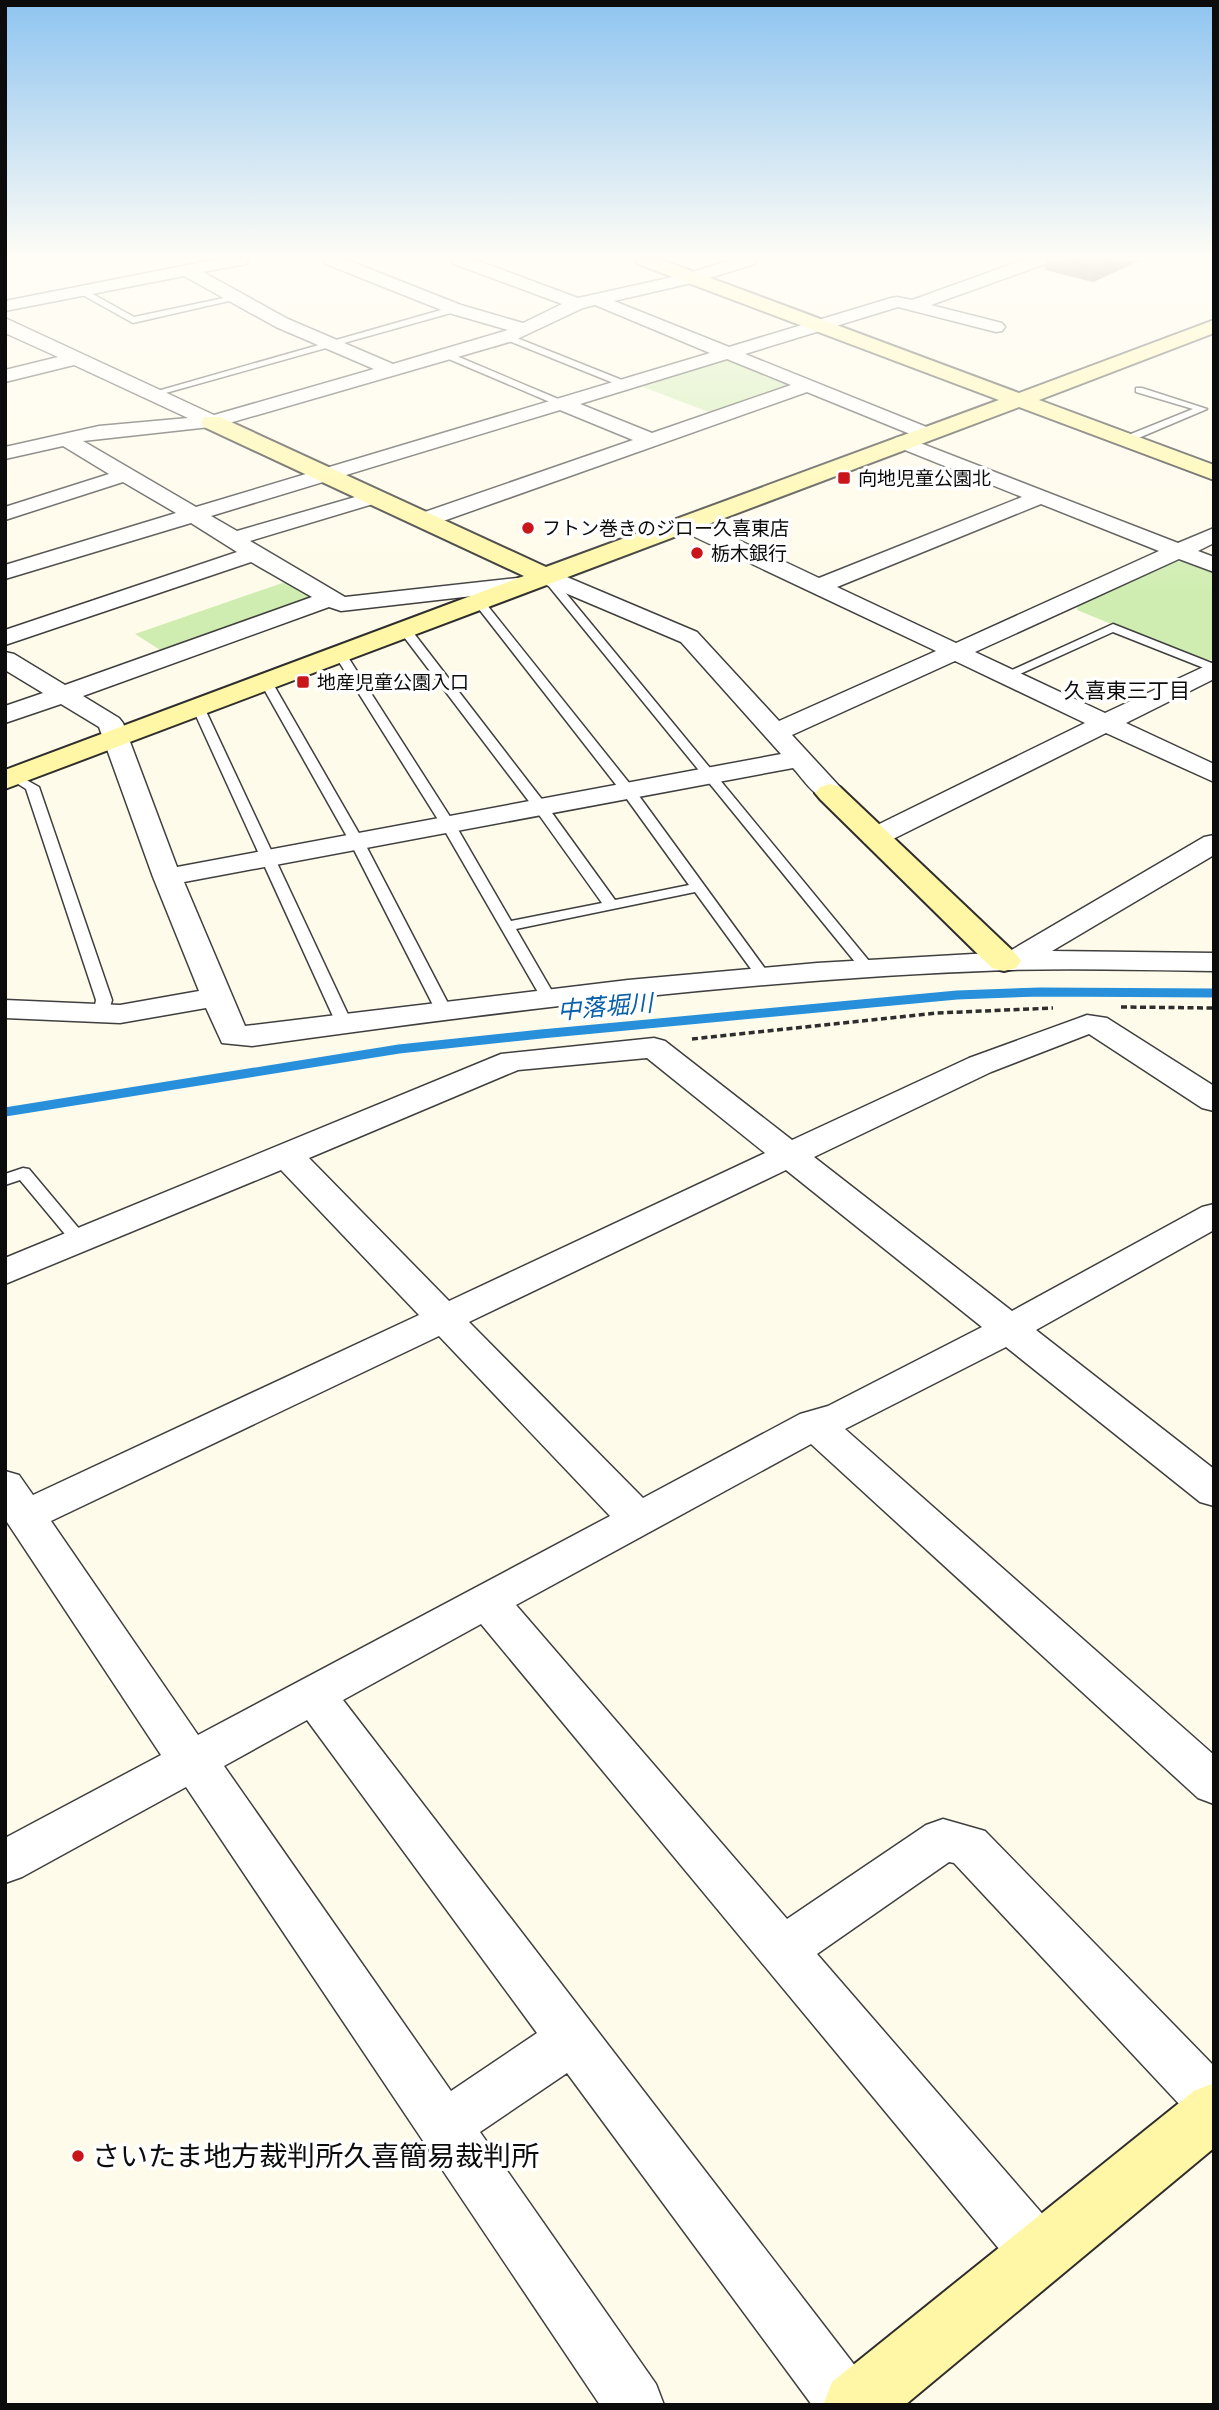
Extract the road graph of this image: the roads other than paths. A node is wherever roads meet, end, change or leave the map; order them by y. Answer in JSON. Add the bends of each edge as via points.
{"nodes":[{"id":1,"x":105,"y":372,"type":"edge"},
{"id":2,"x":226,"y":372,"type":"edge"},
{"id":3,"x":388,"y":372,"type":"edge"},
{"id":4,"x":488,"y":372,"type":"edge"},
{"id":5,"x":600,"y":372,"type":"edge"},
{"id":6,"x":661,"y":372,"type":"edge"},
{"id":7,"x":776,"y":372,"type":"edge"},
{"id":8,"x":943,"y":372,"type":"edge"},
{"id":9,"x":1093,"y":372,"type":"edge"},
{"id":10,"x":624,"y":384,"type":"junction"},
{"id":11,"x":807,"y":386,"type":"junction"},
{"id":12,"x":1139,"y":390,"type":"dead end"},
{"id":13,"x":152,"y":394,"type":"junction"},
{"id":14,"x":1018,"y":401,"type":"junction"},
{"id":15,"x":560,"y":403,"type":"junction"},
{"id":16,"x":1202,"y":409,"type":"junction"},
{"id":17,"x":1214,"y":412,"type":"edge"},
{"id":18,"x":212,"y":422,"type":"junction"},
{"id":19,"x":927,"y":434,"type":"junction"},
{"id":20,"x":65,"y":439,"type":"junction"},
{"id":21,"x":653,"y":440,"type":"junction"},
{"id":22,"x":1125,"y":440,"type":"junction"},
{"id":23,"x":902,"y":442,"type":"junction"},
{"id":24,"x":5,"y":453,"type":"edge"},
{"id":25,"x":1214,"y":473,"type":"edge"},
{"id":26,"x":326,"y":474,"type":"junction"},
{"id":27,"x":125,"y":475,"type":"junction"},
{"id":28,"x":1042,"y":496,"type":"junction"},
{"id":29,"x":376,"y":497,"type":"junction"},
{"id":30,"x":11,"y":508,"type":"edge"},
{"id":31,"x":190,"y":515,"type":"junction"},
{"id":32,"x":424,"y":520,"type":"junction"},
{"id":33,"x":686,"y":524,"type":"junction"},
{"id":34,"x":1214,"y":535,"type":"edge"},
{"id":35,"x":234,"y":539,"type":"junction"},
{"id":36,"x":1178,"y":551,"type":"junction"},
{"id":37,"x":253,"y":554,"type":"junction"},
{"id":38,"x":1214,"y":565,"type":"edge"},
{"id":39,"x":5,"y":572,"type":"edge"},
{"id":40,"x":541,"y":579,"type":"junction"},
{"id":41,"x":818,"y":586,"type":"junction"},
{"id":42,"x":331,"y":598,"type":"junction"},
{"id":43,"x":479,"y":602,"type":"junction"},
{"id":44,"x":405,"y":630,"type":"junction"},
{"id":45,"x":5,"y":638,"type":"edge"},
{"id":46,"x":958,"y":651,"type":"junction"},
{"id":47,"x":340,"y":654,"type":"junction"},
{"id":48,"x":5,"y":659,"type":"edge"},
{"id":49,"x":1214,"y":668,"type":"edge"},
{"id":50,"x":1007,"y":675,"type":"junction"},
{"id":51,"x":266,"y":682,"type":"junction"},
{"id":52,"x":61,"y":695,"type":"junction"},
{"id":53,"x":198,"y":707,"type":"junction"},
{"id":54,"x":5,"y":715,"type":"edge"},
{"id":55,"x":1106,"y":723,"type":"junction"},
{"id":56,"x":775,"y":733,"type":"junction"},
{"id":57,"x":117,"y":738,"type":"junction"},
{"id":58,"x":799,"y":759,"type":"junction"},
{"id":59,"x":1214,"y":774,"type":"edge"},
{"id":60,"x":709,"y":777,"type":"junction"},
{"id":61,"x":10,"y":778,"type":"edge"},
{"id":62,"x":629,"y":792,"type":"junction"},
{"id":63,"x":830,"y":793,"type":"joint"},
{"id":64,"x":542,"y":809,"type":"junction"},
{"id":65,"x":449,"y":826,"type":"junction"},
{"id":66,"x":875,"y":837,"type":"junction"},
{"id":67,"x":357,"y":842,"type":"junction"},
{"id":68,"x":1214,"y":843,"type":"edge"},
{"id":69,"x":266,"y":859,"type":"junction"},
{"id":70,"x":167,"y":877,"type":"junction"},
{"id":71,"x":699,"y":887,"type":"junction"},
{"id":72,"x":611,"y":905,"type":"junction"},
{"id":73,"x":509,"y":926,"type":"junction"},
{"id":74,"x":1009,"y":961,"type":"junction"},
{"id":75,"x":1214,"y":961,"type":"edge"},
{"id":76,"x":869,"y":970,"type":"junction"},
{"id":77,"x":764,"y":977,"type":"junction"},
{"id":78,"x":217,"y":997,"type":"junction"},
{"id":79,"x":548,"y":998,"type":"junction"},
{"id":80,"x":5,"y":1009,"type":"edge"},
{"id":81,"x":443,"y":1009,"type":"junction"},
{"id":82,"x":101,"y":1015,"type":"junction"},
{"id":83,"x":344,"y":1023,"type":"junction"},
{"id":84,"x":1214,"y":1101,"type":"edge"},
{"id":85,"x":790,"y":1153,"type":"junction"},
{"id":86,"x":287,"y":1157,"type":"junction"},
{"id":87,"x":5,"y":1180,"type":"edge"},
{"id":88,"x":1214,"y":1216,"type":"edge"},
{"id":89,"x":80,"y":1241,"type":"junction"},
{"id":90,"x":5,"y":1272,"type":"edge"},
{"id":91,"x":446,"y":1318,"type":"junction"},
{"id":92,"x":1009,"y":1329,"type":"junction"},
{"id":93,"x":814,"y":1424,"type":"junction"},
{"id":94,"x":1214,"y":1491,"type":"edge"},
{"id":95,"x":15,"y":1501,"type":"edge"},
{"id":96,"x":638,"y":1519,"type":"junction"},
{"id":97,"x":487,"y":1601,"type":"junction"},
{"id":98,"x":313,"y":1695,"type":"junction"},
{"id":99,"x":192,"y":1760,"type":"junction"},
{"id":100,"x":1214,"y":1784,"type":"edge"},
{"id":101,"x":5,"y":1862,"type":"edge"},
{"id":102,"x":782,"y":1951,"type":"junction"},
{"id":103,"x":572,"y":2039,"type":"junction"},
{"id":104,"x":1210,"y":2118,"type":"edge"},
{"id":105,"x":446,"y":2125,"type":"junction"},
{"id":106,"x":1039,"y":2253,"type":"junction"},
{"id":107,"x":635,"y":2405,"type":"edge"},
{"id":108,"x":848,"y":2405,"type":"edge"},
{"id":109,"x":855,"y":2405,"type":"edge"}],
"edges":[{"from":1,"to":13,"type":"street"},
{"from":2,"to":13,"type":"lane"},
{"from":3,"to":18,"type":"street"},
{"from":4,"to":15,"type":"lane"},
{"from":5,"to":10,"type":"lane"},
{"from":6,"to":10,"type":"street"},
{"from":7,"to":11,"type":"street"},
{"from":8,"to":14,"type":"street"},
{"from":9,"to":14,"type":"street"},
{"from":10,"to":15,"type":"street"},
{"from":11,"to":19,"type":"street"},
{"from":11,"to":21,"type":"street"},
{"from":12,"to":16,"type":"lane"},
{"from":13,"to":18,"type":"street"},
{"from":14,"to":19,"type":"street"},
{"from":14,"to":22,"type":"street"},
{"from":15,"to":21,"type":"street"},
{"from":15,"to":26,"type":"street"},
{"from":16,"to":17,"type":"lane"},
{"from":16,"to":22,"type":"lane"},
{"from":18,"to":20,"type":"street"},
{"from":18,"to":26,"type":"street"},
{"from":19,"to":23,"type":"street"},
{"from":20,"to":24,"type":"street"},
{"from":20,"to":27,"type":"street"},
{"from":21,"to":32,"type":"street"},
{"from":22,"to":25,"type":"street"},
{"from":23,"to":28,"type":"street"},
{"from":23,"to":33,"type":"street"},
{"from":26,"to":29,"type":"street"},
{"from":26,"to":31,"type":"street"},
{"from":27,"to":30,"type":"street"},
{"from":27,"to":31,"type":"street"},
{"from":28,"to":36,"type":"street"},
{"from":28,"to":41,"type":"street"},
{"from":29,"to":32,"type":"street"},
{"from":29,"to":35,"type":"street"},
{"from":31,"to":35,"type":"street"},
{"from":31,"to":39,"type":"street"},
{"from":32,"to":40,"type":"street"},
{"from":33,"to":40,"type":"street"},
{"from":33,"to":41,"type":"street"},
{"from":34,"to":36,"type":"street"},
{"from":35,"to":37,"type":"street"},
{"from":36,"to":38,"type":"street"},
{"from":36,"to":46,"type":"street"},
{"from":37,"to":42,"type":"street"},
{"from":37,"to":45,"type":"street"},
{"from":40,"to":42,"type":"street","via":[[341,604]]},
{"from":40,"to":43,"type":"street"},
{"from":40,"to":56,"type":"street","via":[[689,638]]},
{"from":40,"to":60,"type":"lane"},
{"from":41,"to":46,"type":"street"},
{"from":42,"to":52,"type":"street"},
{"from":43,"to":44,"type":"street"},
{"from":43,"to":62,"type":"lane"},
{"from":44,"to":47,"type":"street"},
{"from":44,"to":64,"type":"lane"},
{"from":46,"to":50,"type":"street"},
{"from":46,"to":56,"type":"street"},
{"from":47,"to":51,"type":"street"},
{"from":47,"to":65,"type":"lane"},
{"from":48,"to":52,"type":"street"},
{"from":49,"to":50,"type":"lane","via":[[1113,628]]},
{"from":49,"to":55,"type":"street"},
{"from":50,"to":55,"type":"street"},
{"from":51,"to":53,"type":"street"},
{"from":51,"to":67,"type":"lane"},
{"from":52,"to":54,"type":"street"},
{"from":52,"to":57,"type":"street","via":[[106,720]]},
{"from":53,"to":57,"type":"street"},
{"from":53,"to":69,"type":"lane"},
{"from":55,"to":59,"type":"street"},
{"from":55,"to":66,"type":"street"},
{"from":56,"to":58,"type":"street"},
{"from":57,"to":61,"type":"street"},
{"from":57,"to":70,"type":"street"},
{"from":58,"to":60,"type":"street"},
{"from":58,"to":63,"type":"street"},
{"from":60,"to":62,"type":"street"},
{"from":60,"to":76,"type":"lane"},
{"from":61,"to":82,"type":"lane","via":[[32,787],[104,1000]]},
{"from":62,"to":64,"type":"street"},
{"from":62,"to":71,"type":"lane"},
{"from":63,"to":66,"type":"street"},
{"from":64,"to":65,"type":"street"},
{"from":64,"to":72,"type":"lane"},
{"from":65,"to":67,"type":"street"},
{"from":65,"to":73,"type":"lane"},
{"from":66,"to":74,"type":"street"},
{"from":67,"to":69,"type":"street"},
{"from":67,"to":81,"type":"lane"},
{"from":68,"to":74,"type":"street"},
{"from":69,"to":70,"type":"street"},
{"from":69,"to":83,"type":"lane"},
{"from":70,"to":78,"type":"street"},
{"from":71,"to":72,"type":"lane"},
{"from":71,"to":77,"type":"lane"},
{"from":72,"to":73,"type":"lane"},
{"from":73,"to":79,"type":"lane"},
{"from":74,"to":75,"type":"street"},
{"from":74,"to":76,"type":"street"},
{"from":76,"to":77,"type":"street"},
{"from":77,"to":79,"type":"street"},
{"from":78,"to":82,"type":"street"},
{"from":78,"to":83,"type":"street","via":[[233,1036]]},
{"from":79,"to":81,"type":"street"},
{"from":80,"to":82,"type":"street"},
{"from":81,"to":83,"type":"street"},
{"from":84,"to":85,"type":"street","via":[[1087,1024],[980,1065]]},
{"from":85,"to":86,"type":"street","via":[[654,1048],[512,1061]]},
{"from":85,"to":91,"type":"street"},
{"from":85,"to":92,"type":"street"},
{"from":86,"to":89,"type":"street"},
{"from":86,"to":91,"type":"street"},
{"from":87,"to":89,"type":"lane","via":[[23,1173]]},
{"from":88,"to":92,"type":"street"},
{"from":89,"to":90,"type":"street"},
{"from":91,"to":95,"type":"street"},
{"from":91,"to":96,"type":"street"},
{"from":92,"to":93,"type":"street","via":[[839,1417]]},
{"from":92,"to":94,"type":"street"},
{"from":93,"to":96,"type":"street"},
{"from":93,"to":100,"type":"street"},
{"from":95,"to":99,"type":"street"},
{"from":96,"to":97,"type":"street"},
{"from":97,"to":98,"type":"street"},
{"from":97,"to":102,"type":"street"},
{"from":98,"to":99,"type":"street"},
{"from":98,"to":103,"type":"street"},
{"from":99,"to":101,"type":"street"},
{"from":99,"to":105,"type":"street"},
{"from":102,"to":104,"type":"street","via":[[943,1840],[968,1846]]},
{"from":102,"to":106,"type":"street"},
{"from":103,"to":105,"type":"street"},
{"from":103,"to":108,"type":"street"},
{"from":104,"to":106,"type":"street"},
{"from":105,"to":107,"type":"street"},
{"from":106,"to":109,"type":"street"}]}
